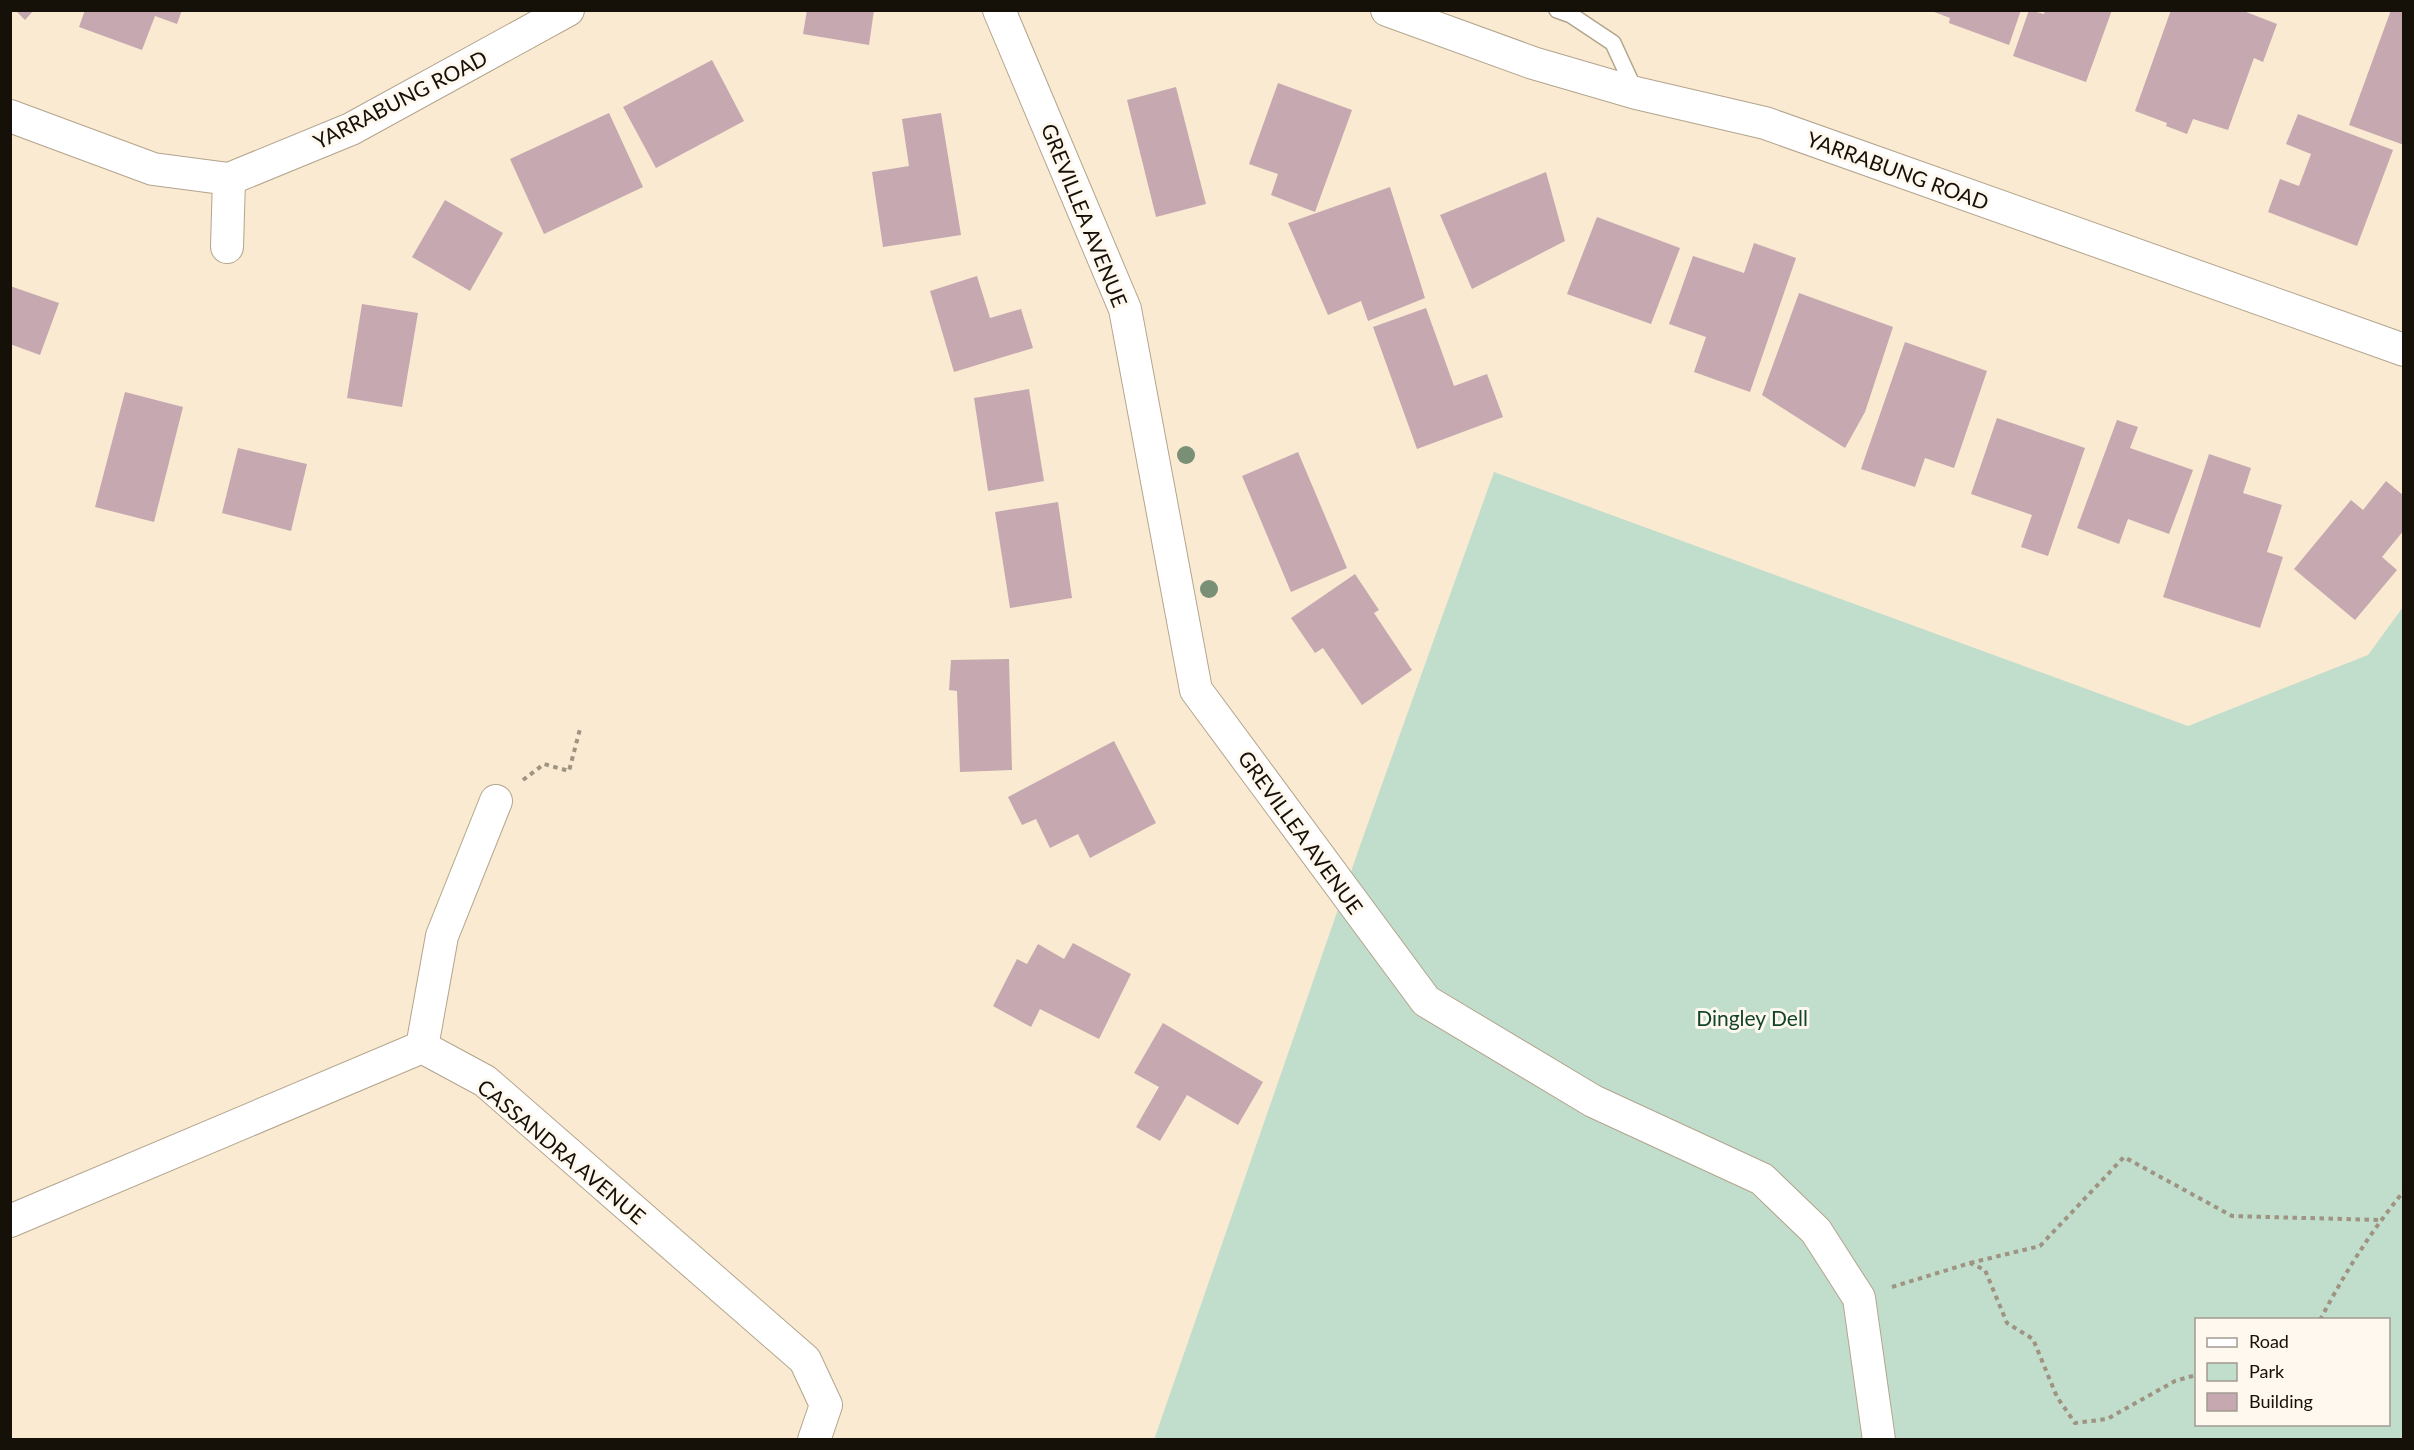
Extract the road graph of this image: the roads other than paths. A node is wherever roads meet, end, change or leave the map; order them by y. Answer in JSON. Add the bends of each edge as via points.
{"nodes":[{"id":1,"x":568,"y":10,"type":"edge"},
{"id":2,"x":999,"y":10,"type":"edge"},
{"id":3,"x":1388,"y":10,"type":"edge"},
{"id":4,"x":1557,"y":10,"type":"edge"},
{"id":5,"x":1636,"y":93,"type":"junction"},
{"id":6,"x":10,"y":116,"type":"edge"},
{"id":7,"x":229,"y":179,"type":"junction"},
{"id":8,"x":227,"y":247,"type":"dead end"},
{"id":9,"x":2403,"y":350,"type":"edge"},
{"id":10,"x":496,"y":801,"type":"road end"},
{"id":11,"x":422,"y":1047,"type":"junction"},
{"id":12,"x":10,"y":1221,"type":"edge"},
{"id":13,"x":814,"y":1440,"type":"edge"},
{"id":14,"x":1879,"y":1440,"type":"edge"}],
"edges":[{"from":1,"to":7,"type":"street","name":"YARRABUNG ROAD","via":[[351,129]]},
{"from":2,"to":14,"type":"street","name":"GREVILLEA AVENUE","via":[[1125,309],[1196,690],[1426,1001],[1593,1101],[1762,1179],[1816,1231],[1859,1298]]},
{"from":3,"to":5,"type":"street","name":"YARRABUNG ROAD","via":[[1533,63]]},
{"from":4,"to":5,"type":"lane","via":[[1613,43]]},
{"from":5,"to":9,"type":"street","name":"YARRABUNG ROAD","via":[[1765,123]]},
{"from":6,"to":7,"type":"street","name":"YARRABUNG ROAD","via":[[153,169]]},
{"from":7,"to":8,"type":"street"},
{"from":10,"to":11,"type":"street","via":[[442,936]]},
{"from":11,"to":12,"type":"street"},
{"from":11,"to":13,"type":"street","name":"CASSANDRA AVENUE","via":[[485,1082],[804,1360],[826,1405]]}]}
